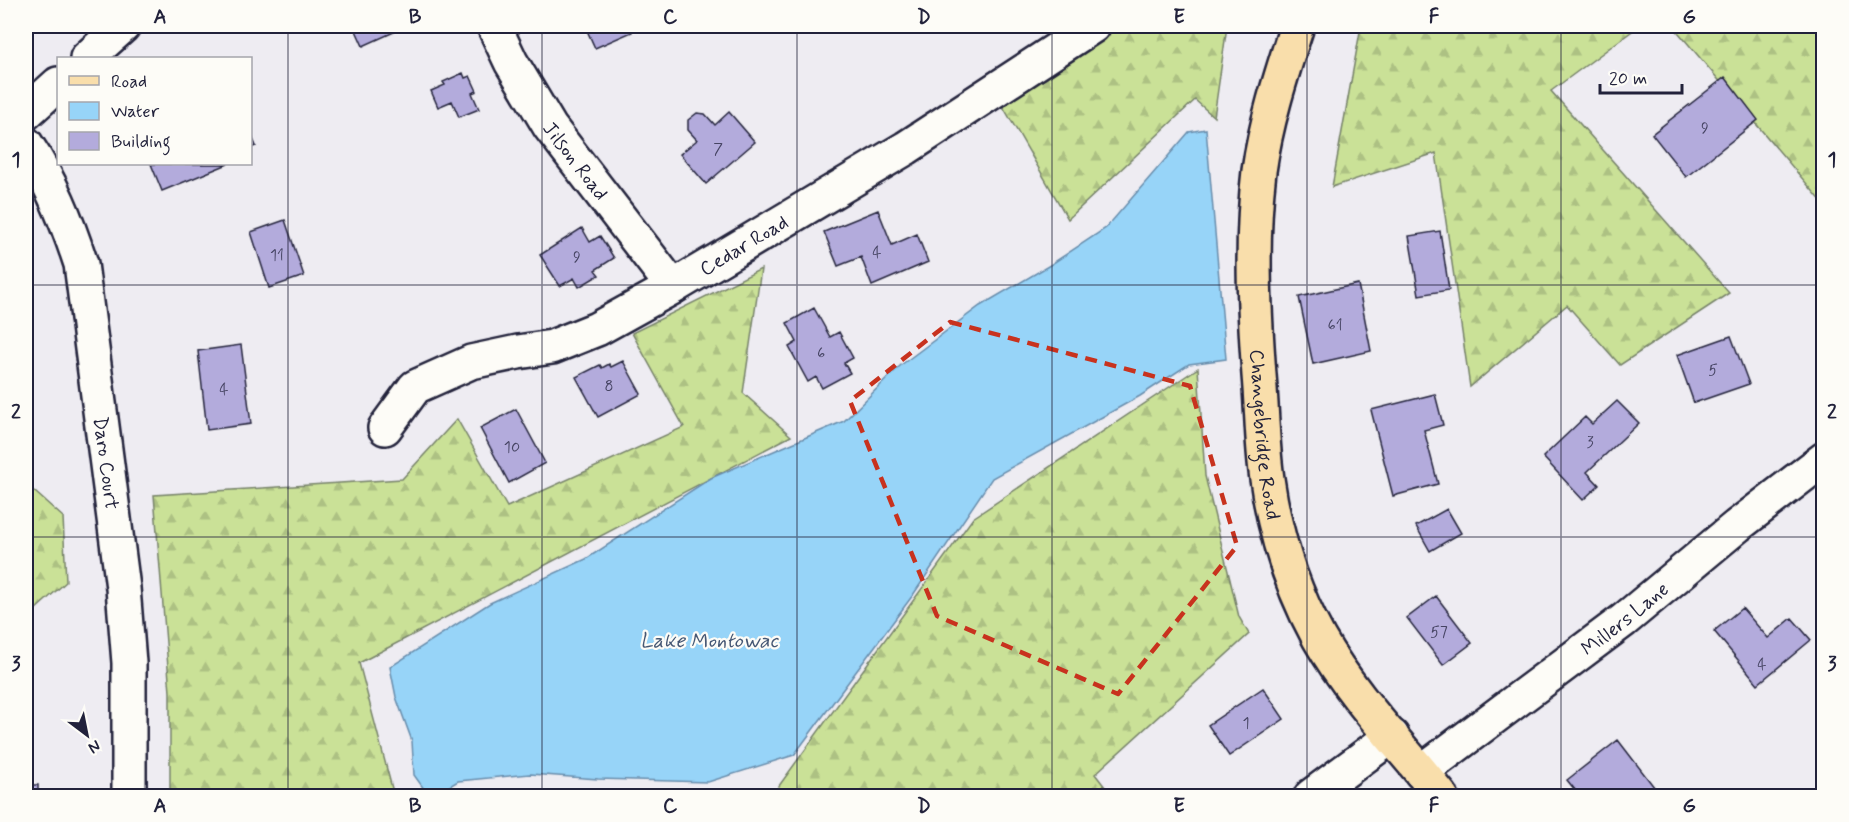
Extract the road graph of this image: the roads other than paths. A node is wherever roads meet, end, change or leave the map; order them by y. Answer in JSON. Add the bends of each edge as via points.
{"nodes":[{"id":1,"x":123,"y":26,"type":"edge"},
{"id":2,"x":494,"y":26,"type":"edge"},
{"id":3,"x":1093,"y":26,"type":"edge"},
{"id":4,"x":1297,"y":26,"type":"edge"},
{"id":5,"x":88,"y":57,"type":"edge"},
{"id":6,"x":57,"y":85,"type":"edge"},
{"id":7,"x":26,"y":113,"type":"edge"},
{"id":8,"x":26,"y":144,"type":"edge"},
{"id":9,"x":673,"y":286,"type":"junction"},
{"id":10,"x":385,"y":428,"type":"dead end"},
{"id":11,"x":1824,"y":459,"type":"edge"},
{"id":12,"x":1392,"y":736,"type":"junction"},
{"id":13,"x":1431,"y":784,"type":"edge"},
{"id":14,"x":129,"y":796,"type":"edge"},
{"id":15,"x":1311,"y":796,"type":"edge"}],
"edges":[{"from":1,"to":5,"type":"street"},
{"from":2,"to":9,"type":"street","name":"Jilson Road","via":[[550,127]]},
{"from":3,"to":9,"type":"street","name":"Cedar Road","via":[[906,148]]},
{"from":4,"to":12,"type":"main road","name":"Changebridge Road","via":[[1270,115],[1259,170],[1255,321],[1267,478],[1277,533],[1295,587],[1320,638]]},
{"from":6,"to":7,"type":"street"},
{"from":8,"to":14,"type":"street","name":"Daro Court","via":[[66,218],[81,264],[123,588],[129,663]]},
{"from":9,"to":10,"type":"street","name":"Cedar Road","via":[[597,329],[552,347],[471,362],[415,387]]},
{"from":11,"to":13,"type":"street","name":"Millers Lane","via":[[1737,526]]},
{"from":12,"to":13,"type":"main road","name":"Changebridge Road"},
{"from":12,"to":15,"type":"street"}]}
